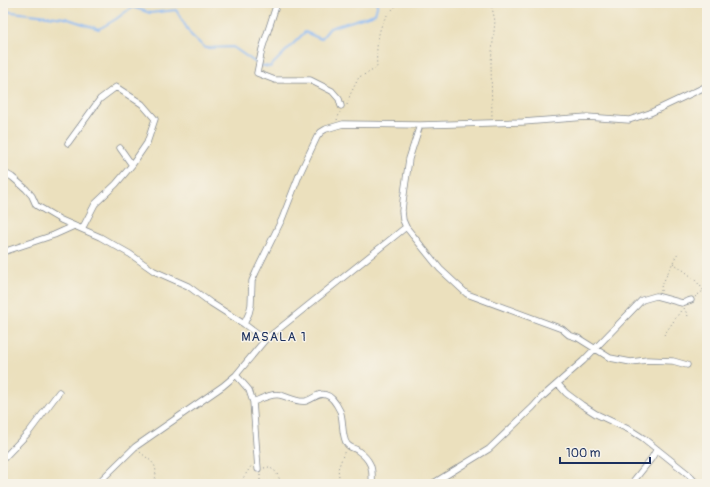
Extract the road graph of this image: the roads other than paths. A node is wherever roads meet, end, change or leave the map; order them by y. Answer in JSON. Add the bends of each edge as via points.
{"nodes":[{"id":1,"x":277,"y":3,"type":"edge"},
{"id":2,"x":707,"y":86,"type":"edge"},
{"id":3,"x":341,"y":106,"type":"road end"},
{"id":4,"x":420,"y":125,"type":"junction"},
{"id":5,"x":68,"y":143,"type":"dead end"},
{"id":6,"x":120,"y":148,"type":"dead end"},
{"id":7,"x":132,"y":165,"type":"junction"},
{"id":8,"x":3,"y":172,"type":"edge"},
{"id":9,"x":74,"y":226,"type":"junction"},
{"id":10,"x":406,"y":227,"type":"junction"},
{"id":11,"x":82,"y":229,"type":"junction"},
{"id":12,"x":3,"y":252,"type":"edge"},
{"id":13,"x":691,"y":300,"type":"road end"},
{"id":14,"x":244,"y":324,"type":"junction"},
{"id":15,"x":265,"y":340,"type":"junction"},
{"id":16,"x":595,"y":349,"type":"junction"},
{"id":17,"x":687,"y":365,"type":"dead end"},
{"id":18,"x":236,"y":375,"type":"junction"},
{"id":19,"x":558,"y":384,"type":"junction"},
{"id":20,"x":59,"y":392,"type":"dead end"},
{"id":21,"x":253,"y":402,"type":"junction"},
{"id":22,"x":656,"y":449,"type":"junction"},
{"id":23,"x":3,"y":459,"type":"edge"},
{"id":24,"x":258,"y":469,"type":"road end"},
{"id":25,"x":97,"y":484,"type":"edge"},
{"id":26,"x":372,"y":484,"type":"edge"},
{"id":27,"x":432,"y":484,"type":"edge"},
{"id":28,"x":631,"y":484,"type":"edge"},
{"id":29,"x":697,"y":484,"type":"edge"}],
"edges":[{"from":1,"to":3,"type":"street","via":[[257,73],[275,80],[310,80],[332,91]]},
{"from":2,"to":4,"type":"street","via":[[637,118],[587,117]]},
{"from":4,"to":10,"type":"street","via":[[409,159],[403,201],[403,220]]},
{"from":4,"to":14,"type":"street","via":[[336,125],[321,132],[303,166],[282,219],[252,281],[250,309]]},
{"from":5,"to":7,"type":"street","via":[[100,99],[116,87],[142,104],[155,120],[147,143]]},
{"from":6,"to":7,"type":"street"},
{"from":7,"to":11,"type":"street","via":[[95,204]]},
{"from":8,"to":9,"type":"street","via":[[26,189],[36,205]]},
{"from":9,"to":11,"type":"street"},
{"from":9,"to":12,"type":"street"},
{"from":10,"to":15,"type":"street"},
{"from":10,"to":16,"type":"street","via":[[440,269],[468,294],[562,328],[569,335]]},
{"from":11,"to":14,"type":"street","via":[[100,237],[154,271],[188,286]]},
{"from":13,"to":16,"type":"street","via":[[682,304],[656,296],[642,300]]},
{"from":14,"to":15,"type":"street"},
{"from":15,"to":18,"type":"street"},
{"from":16,"to":17,"type":"street","via":[[621,361],[673,360]]},
{"from":16,"to":19,"type":"street"},
{"from":18,"to":21,"type":"street","via":[[249,390]]},
{"from":18,"to":25,"type":"street","via":[[135,447]]},
{"from":19,"to":22,"type":"street","via":[[582,405],[632,431]]},
{"from":19,"to":27,"type":"street","via":[[489,448]]},
{"from":20,"to":23,"type":"street","via":[[29,432]]},
{"from":21,"to":24,"type":"street"},
{"from":21,"to":26,"type":"street","via":[[275,395],[301,401],[319,394],[328,395],[340,411],[347,445],[370,462]]},
{"from":22,"to":28,"type":"street"},
{"from":22,"to":29,"type":"street"}]}
